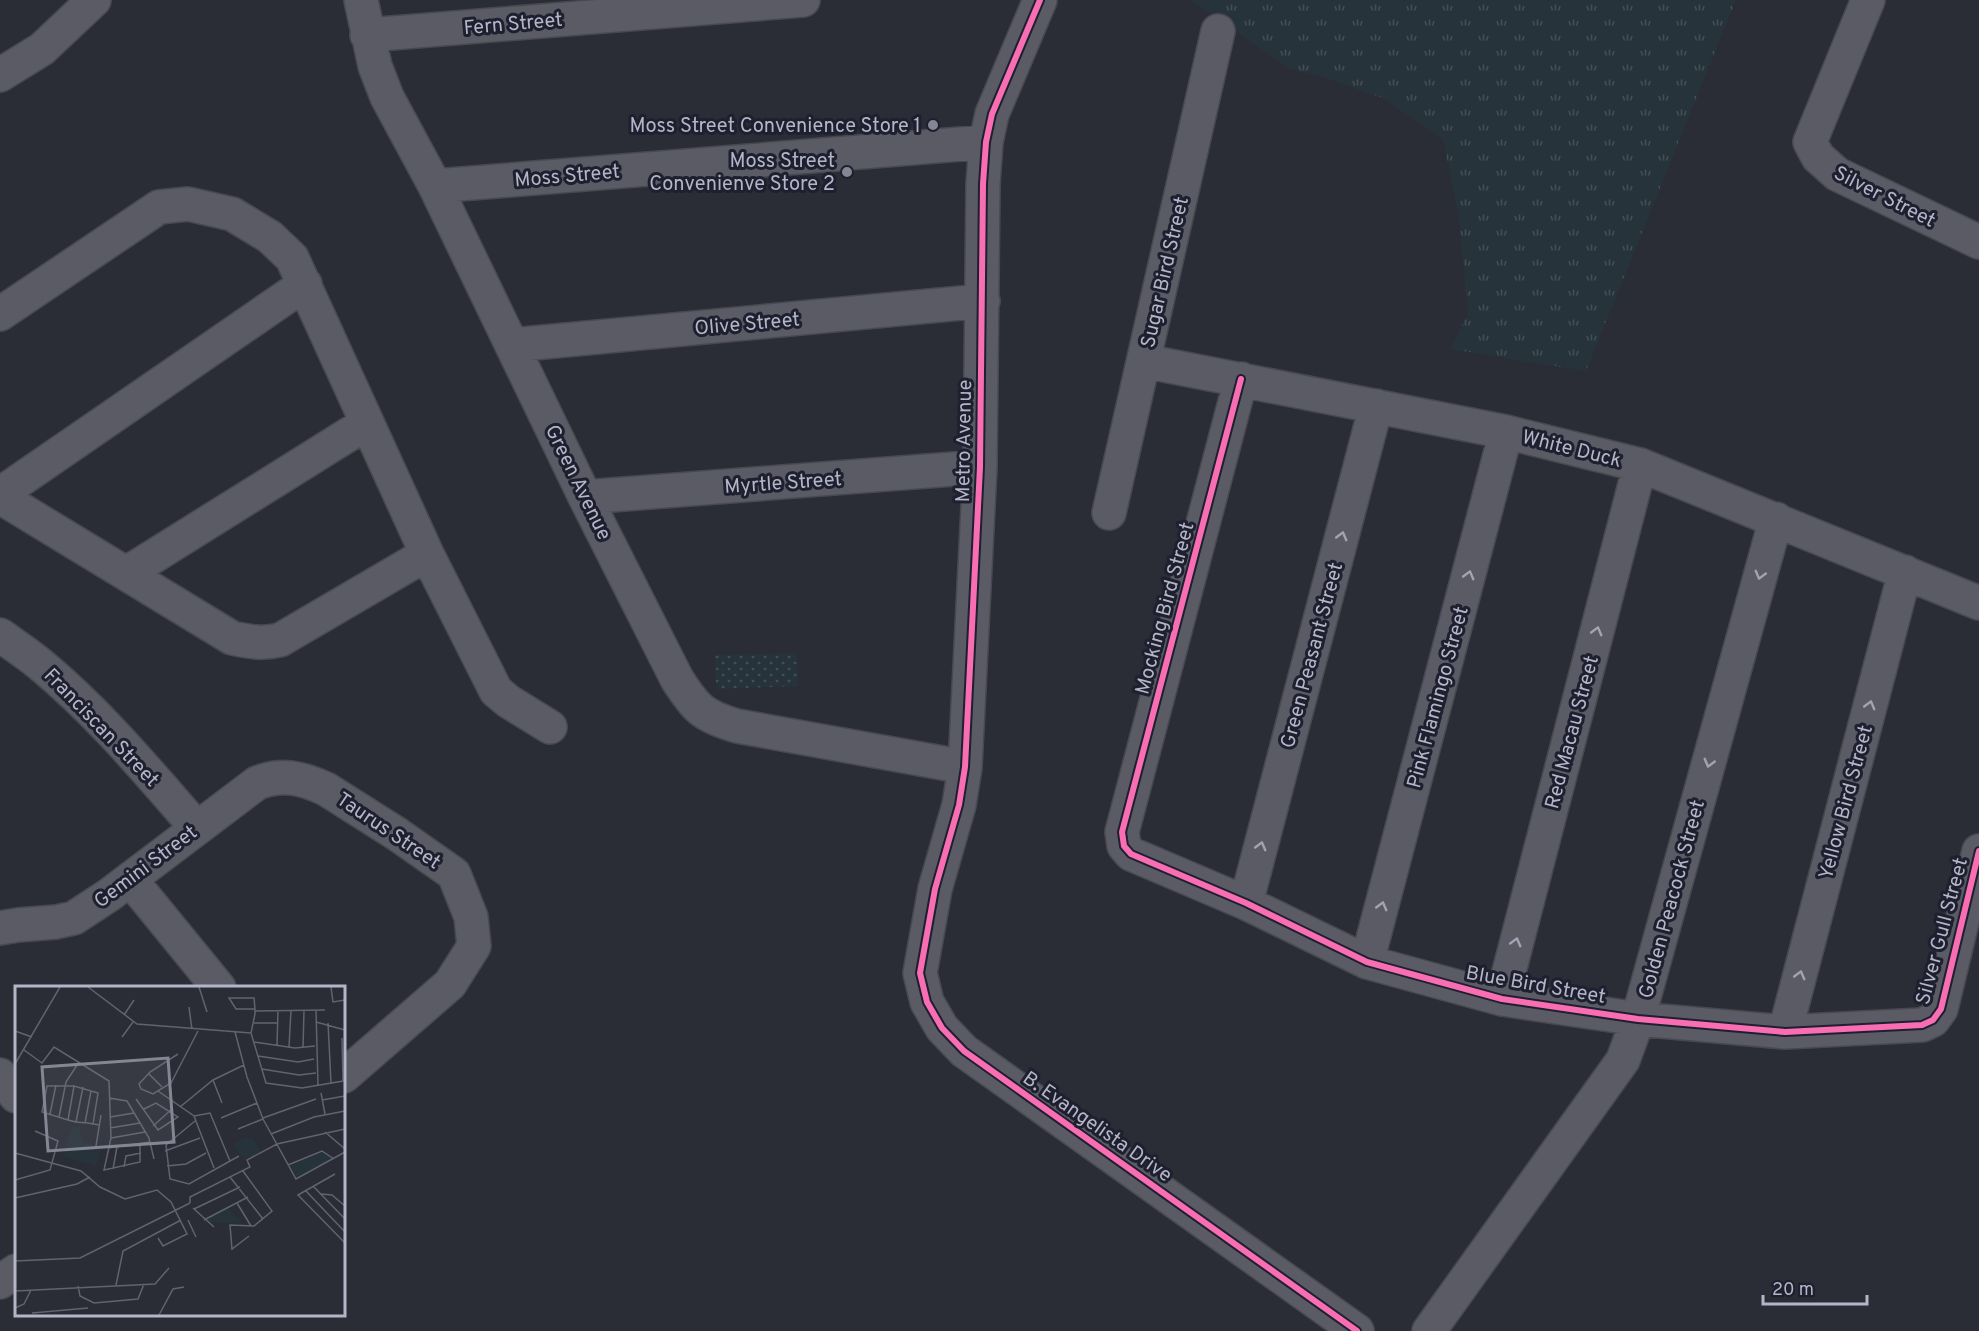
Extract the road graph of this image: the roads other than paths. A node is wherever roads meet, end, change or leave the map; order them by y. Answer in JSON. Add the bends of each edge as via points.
{"nodes":[{"id":1,"x":94,"y":0,"type":"edge"},
{"id":2,"x":361,"y":0,"type":"edge"},
{"id":3,"x":803,"y":0,"type":"edge"},
{"id":4,"x":1040,"y":0,"type":"edge"},
{"id":5,"x":1868,"y":0,"type":"edge"},
{"id":6,"x":525,"y":11,"type":"edge"},
{"id":7,"x":1218,"y":31,"type":"dead end"},
{"id":8,"x":367,"y":35,"type":"junction"},
{"id":9,"x":0,"y":75,"type":"edge"},
{"id":10,"x":986,"y":142,"type":"junction"},
{"id":11,"x":435,"y":186,"type":"junction"},
{"id":12,"x":1979,"y":242,"type":"edge"},
{"id":13,"x":305,"y":284,"type":"junction"},
{"id":14,"x":983,"y":301,"type":"junction"},
{"id":15,"x":0,"y":314,"type":"edge"},
{"id":16,"x":512,"y":345,"type":"junction"},
{"id":17,"x":1144,"y":361,"type":"junction"},
{"id":18,"x":1241,"y":379,"type":"junction"},
{"id":19,"x":1376,"y":406,"type":"junction"},
{"id":20,"x":367,"y":423,"type":"junction"},
{"id":21,"x":1506,"y":432,"type":"junction"},
{"id":22,"x":1640,"y":465,"type":"junction"},
{"id":23,"x":980,"y":467,"type":"junction"},
{"id":24,"x":0,"y":495,"type":"edge"},
{"id":25,"x":585,"y":497,"type":"junction"},
{"id":26,"x":1109,"y":513,"type":"dead end"},
{"id":27,"x":1776,"y":519,"type":"junction"},
{"id":28,"x":427,"y":554,"type":"junction"},
{"id":29,"x":1905,"y":572,"type":"junction"},
{"id":30,"x":127,"y":573,"type":"junction"},
{"id":31,"x":1979,"y":603,"type":"edge"},
{"id":32,"x":0,"y":635,"type":"edge"},
{"id":33,"x":550,"y":727,"type":"dead end"},
{"id":34,"x":964,"y":767,"type":"junction"},
{"id":35,"x":279,"y":777,"type":"joint"},
{"id":36,"x":196,"y":827,"type":"junction"},
{"id":37,"x":1124,"y":846,"type":"joint"},
{"id":38,"x":1979,"y":850,"type":"edge"},
{"id":39,"x":130,"y":879,"type":"junction"},
{"id":40,"x":935,"y":889,"type":"joint"},
{"id":41,"x":1246,"y":903,"type":"junction"},
{"id":42,"x":0,"y":928,"type":"edge"},
{"id":43,"x":1367,"y":962,"type":"junction"},
{"id":44,"x":218,"y":986,"type":"edge"},
{"id":45,"x":1502,"y":999,"type":"junction"},
{"id":46,"x":1638,"y":1018,"type":"junction"},
{"id":47,"x":1933,"y":1020,"type":"joint"},
{"id":48,"x":1785,"y":1032,"type":"junction"},
{"id":49,"x":0,"y":1075,"type":"edge"},
{"id":50,"x":345,"y":1075,"type":"edge"},
{"id":51,"x":15,"y":1095,"type":"edge"},
{"id":52,"x":15,"y":1272,"type":"edge"},
{"id":53,"x":0,"y":1282,"type":"edge"},
{"id":54,"x":1357,"y":1331,"type":"edge"},
{"id":55,"x":1430,"y":1331,"type":"edge"}],
"edges":[{"from":1,"to":9,"type":"street","via":[[42,49]]},
{"from":2,"to":8,"type":"street","name":"Green Avenue"},
{"from":3,"to":6,"type":"street","name":"Fern Street"},
{"from":4,"to":10,"type":"street","name":"Metro Avenue","via":[[992,114]]},
{"from":5,"to":12,"type":"street","name":"Silver Street","via":[[1810,142],[1818,157],[1837,174]]},
{"from":6,"to":8,"type":"street","name":"Fern Street"},
{"from":7,"to":17,"type":"street","name":"Sugar Bird Street"},
{"from":8,"to":11,"type":"street","name":"Green Avenue","via":[[387,97]]},
{"from":10,"to":11,"type":"street","name":"Moss Street"},
{"from":10,"to":14,"type":"street","name":"Metro Avenue"},
{"from":11,"to":16,"type":"street","name":"Green Avenue"},
{"from":13,"to":15,"type":"street","via":[[292,258],[270,237],[232,214],[188,204],[159,207]]},
{"from":13,"to":20,"type":"street"},
{"from":13,"to":24,"type":"street"},
{"from":14,"to":16,"type":"street","name":"Olive Street"},
{"from":14,"to":23,"type":"street","name":"Metro Avenue"},
{"from":16,"to":25,"type":"street","name":"Green Avenue"},
{"from":17,"to":18,"type":"street","name":"White Duck"},
{"from":17,"to":26,"type":"street","name":"Sugar Bird Street"},
{"from":18,"to":19,"type":"street","name":"White Duck"},
{"from":18,"to":37,"type":"street","name":"Mocking Bird Street","via":[[1122,832]]},
{"from":19,"to":21,"type":"street","name":"White Duck"},
{"from":41,"to":19,"type":"street","name":"Green Peasant Street","one_way":true},
{"from":20,"to":28,"type":"street"},
{"from":20,"to":30,"type":"street"},
{"from":21,"to":22,"type":"street","name":"White Duck"},
{"from":43,"to":21,"type":"street","name":"Pink Flamingo Street","one_way":true},
{"from":22,"to":27,"type":"street","name":"White Duck"},
{"from":45,"to":22,"type":"street","name":"Red Macau Street","one_way":true},
{"from":23,"to":25,"type":"street","name":"Myrtle Street"},
{"from":23,"to":34,"type":"street","name":"Metro Avenue"},
{"from":24,"to":30,"type":"street"},
{"from":25,"to":34,"type":"street","name":"Green Avenue","via":[[677,679],[700,711],[737,726]]},
{"from":27,"to":29,"type":"street","name":"White Duck"},
{"from":27,"to":46,"type":"street","name":"Golden Peacock Street","one_way":true},
{"from":28,"to":30,"type":"street","via":[[280,640],[264,644],[232,638]]},
{"from":28,"to":33,"type":"street","via":[[496,691]]},
{"from":29,"to":31,"type":"street","name":"White Duck"},
{"from":48,"to":29,"type":"street","name":"Yellow Bird Street","one_way":true},
{"from":32,"to":36,"type":"street","name":"Franciscan Street","via":[[40,664],[85,705]]},
{"from":34,"to":40,"type":"street","name":"Metro Avenue"},
{"from":35,"to":36,"type":"street","name":"Gemini Street","via":[[257,783]]},
{"from":35,"to":50,"type":"street","name":"Taurus Street","via":[[305,780],[326,789],[437,861],[454,874],[471,917],[474,946],[450,984]]},
{"from":36,"to":39,"type":"street","name":"Gemini Street"},
{"from":37,"to":41,"type":"street","name":"Blue Bird Street","via":[[1131,854]]},
{"from":38,"to":47,"type":"street","name":"Silver Gull Street","via":[[1941,1009]]},
{"from":39,"to":42,"type":"street","name":"Gemini Street","via":[[74,918]]},
{"from":39,"to":44,"type":"street"},
{"from":40,"to":54,"type":"street","name":"B. Evangelista Drive","via":[[920,973],[927,1002],[942,1029],[964,1051]]},
{"from":41,"to":43,"type":"street","name":"Blue Bird Street"},
{"from":43,"to":45,"type":"street","name":"Blue Bird Street"},
{"from":45,"to":46,"type":"street","name":"Blue Bird Street"},
{"from":46,"to":48,"type":"street","name":"Blue Bird Street"},
{"from":46,"to":55,"type":"street","name":"Golden Peacock Street","via":[[1623,1060]]},
{"from":47,"to":48,"type":"street","name":"Blue Bird Street","via":[[1922,1025]]},
{"from":49,"to":51,"type":"street"},
{"from":52,"to":53,"type":"street"}]}
